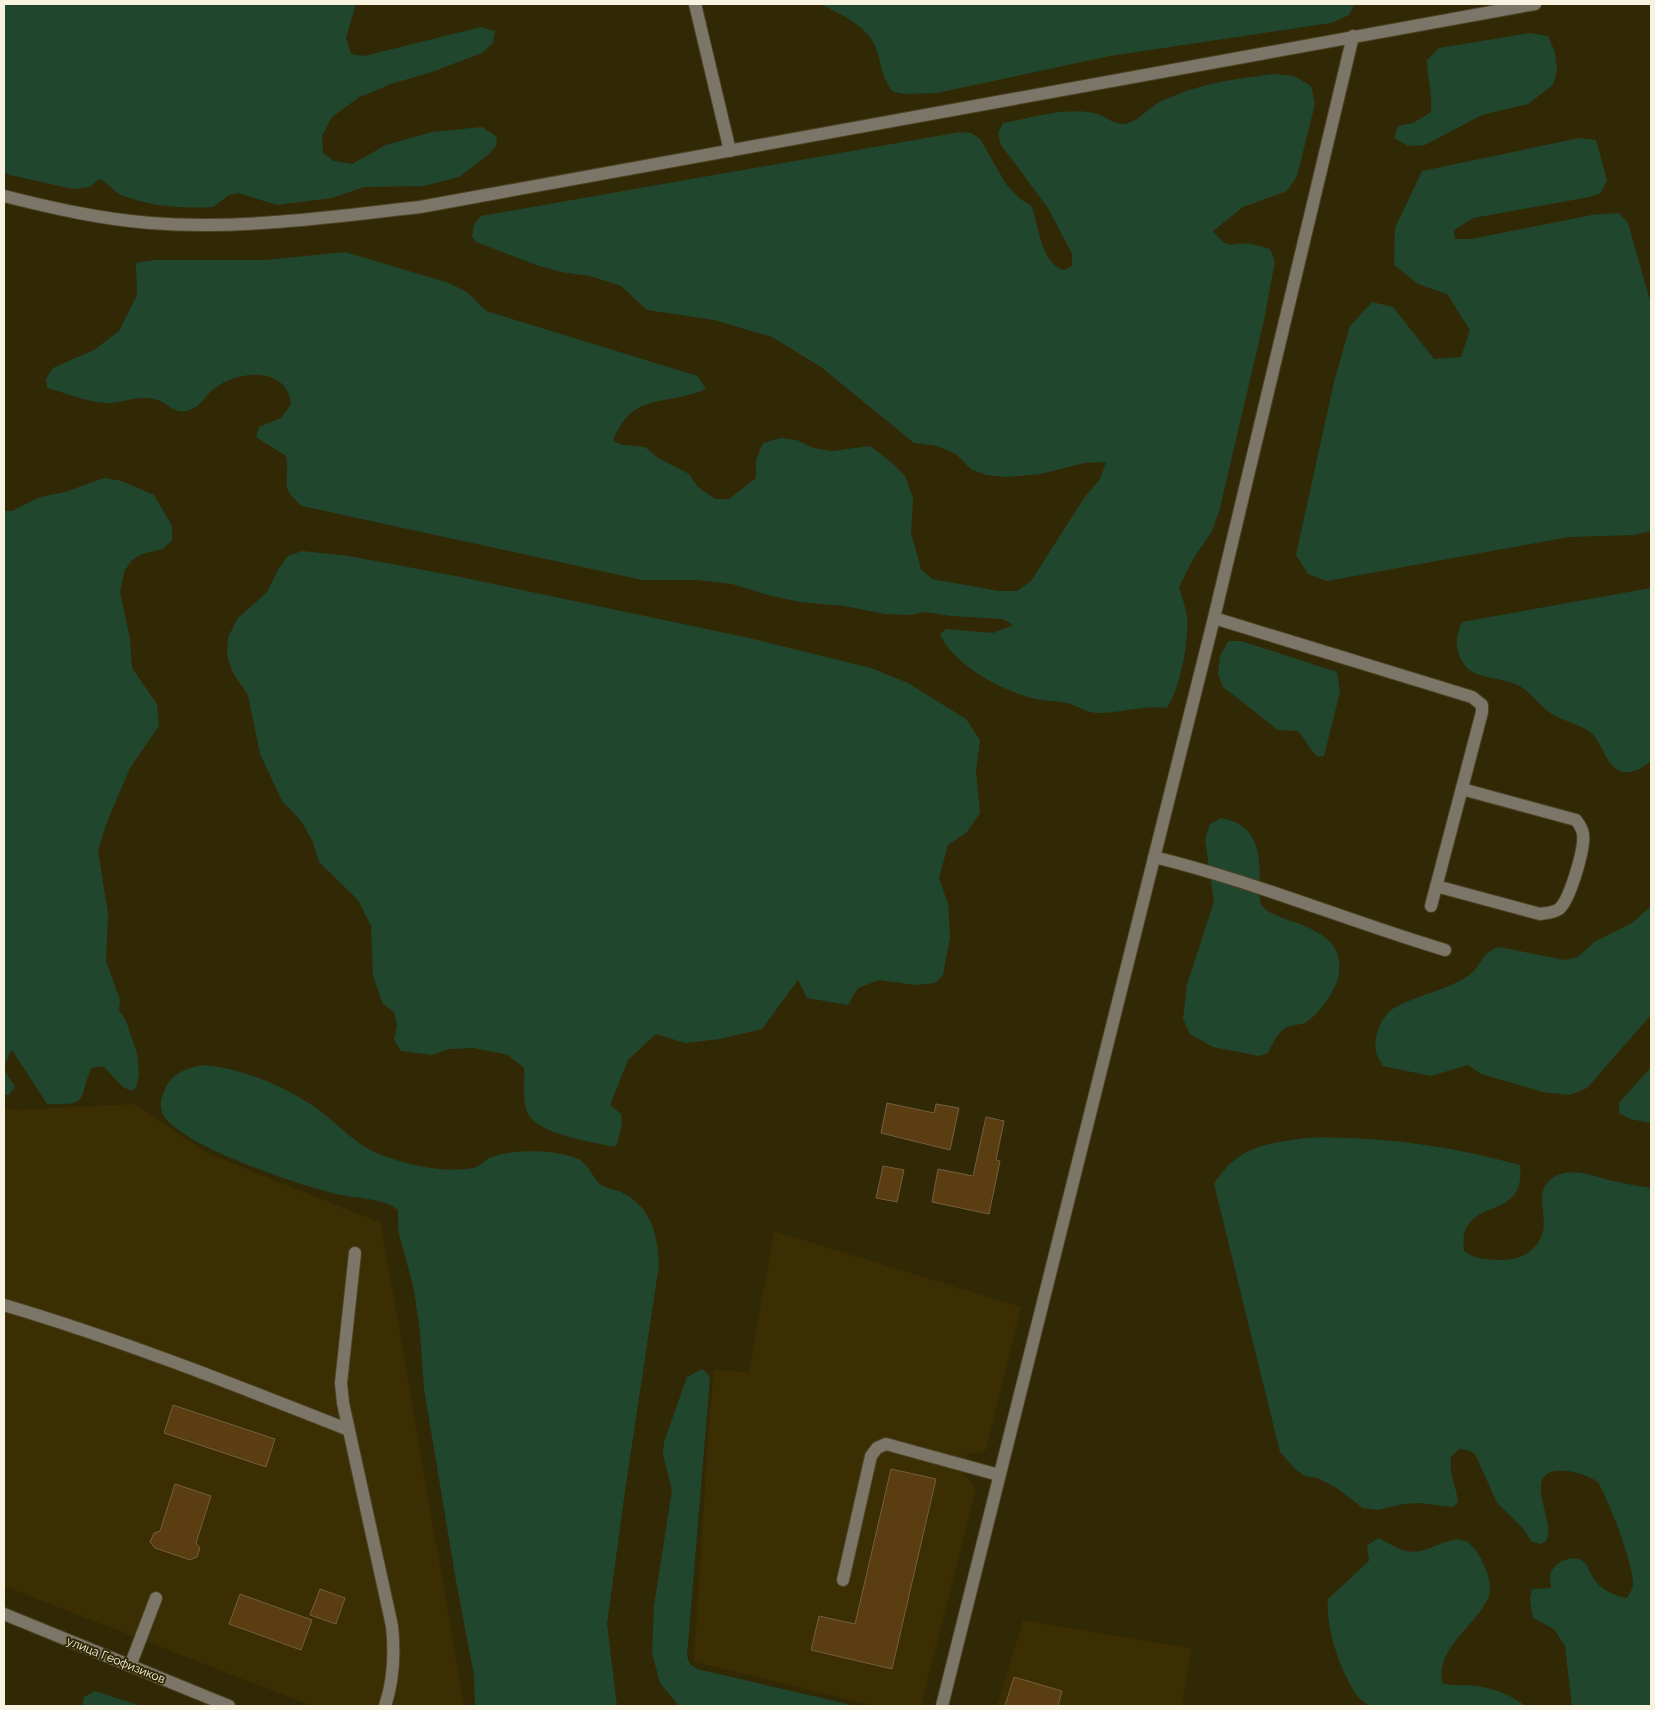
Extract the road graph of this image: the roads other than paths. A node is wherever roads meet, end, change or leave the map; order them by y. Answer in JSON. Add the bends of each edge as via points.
{"nodes":[{"id":1,"x":695,"y":4,"type":"edge"},
{"id":2,"x":1535,"y":4,"type":"edge"},
{"id":3,"x":1353,"y":36,"type":"junction"},
{"id":4,"x":730,"y":151,"type":"junction"},
{"id":5,"x":4,"y":196,"type":"edge"},
{"id":6,"x":1214,"y":618,"type":"junction"},
{"id":7,"x":1462,"y":789,"type":"junction"},
{"id":8,"x":1154,"y":858,"type":"junction"},
{"id":9,"x":1436,"y":886,"type":"junction"},
{"id":10,"x":1431,"y":906,"type":"dead end"},
{"id":11,"x":1445,"y":950,"type":"dead end"},
{"id":12,"x":356,"y":1253,"type":"dead end"},
{"id":13,"x":4,"y":1305,"type":"edge"},
{"id":14,"x":349,"y":1430,"type":"junction"},
{"id":15,"x":999,"y":1475,"type":"junction"},
{"id":16,"x":843,"y":1580,"type":"dead end"},
{"id":17,"x":156,"y":1598,"type":"dead end"},
{"id":18,"x":4,"y":1614,"type":"edge"},
{"id":19,"x":130,"y":1666,"type":"junction"},
{"id":20,"x":229,"y":1706,"type":"edge"},
{"id":21,"x":385,"y":1706,"type":"edge"},
{"id":22,"x":942,"y":1706,"type":"edge"}],
"edges":[{"from":1,"to":4,"type":"street"},
{"from":2,"to":3,"type":"street"},
{"from":3,"to":4,"type":"street"},
{"from":3,"to":6,"type":"street"},
{"from":4,"to":5,"type":"street","via":[[420,207],[303,221],[150,223],[72,213]]},
{"from":6,"to":7,"type":"street","via":[[1478,700],[1482,712]]},
{"from":6,"to":8,"type":"street"},
{"from":7,"to":9,"type":"street"},
{"from":7,"to":9,"type":"street","via":[[1576,820],[1583,836],[1574,882],[1560,908],[1540,914]]},
{"from":8,"to":11,"type":"street","via":[[1210,872]]},
{"from":8,"to":15,"type":"street"},
{"from":9,"to":10,"type":"street"},
{"from":12,"to":14,"type":"street","via":[[341,1383]]},
{"from":13,"to":14,"type":"street","via":[[119,1341]]},
{"from":14,"to":21,"type":"street","via":[[392,1626],[395,1655]]},
{"from":15,"to":16,"type":"street","via":[[886,1444],[877,1448],[871,1456]]},
{"from":15,"to":22,"type":"street"},
{"from":17,"to":19,"type":"street"},
{"from":18,"to":19,"type":"street","name":"улица Геофизиков"},
{"from":19,"to":20,"type":"street","name":"улица Геофизиков"}]}
